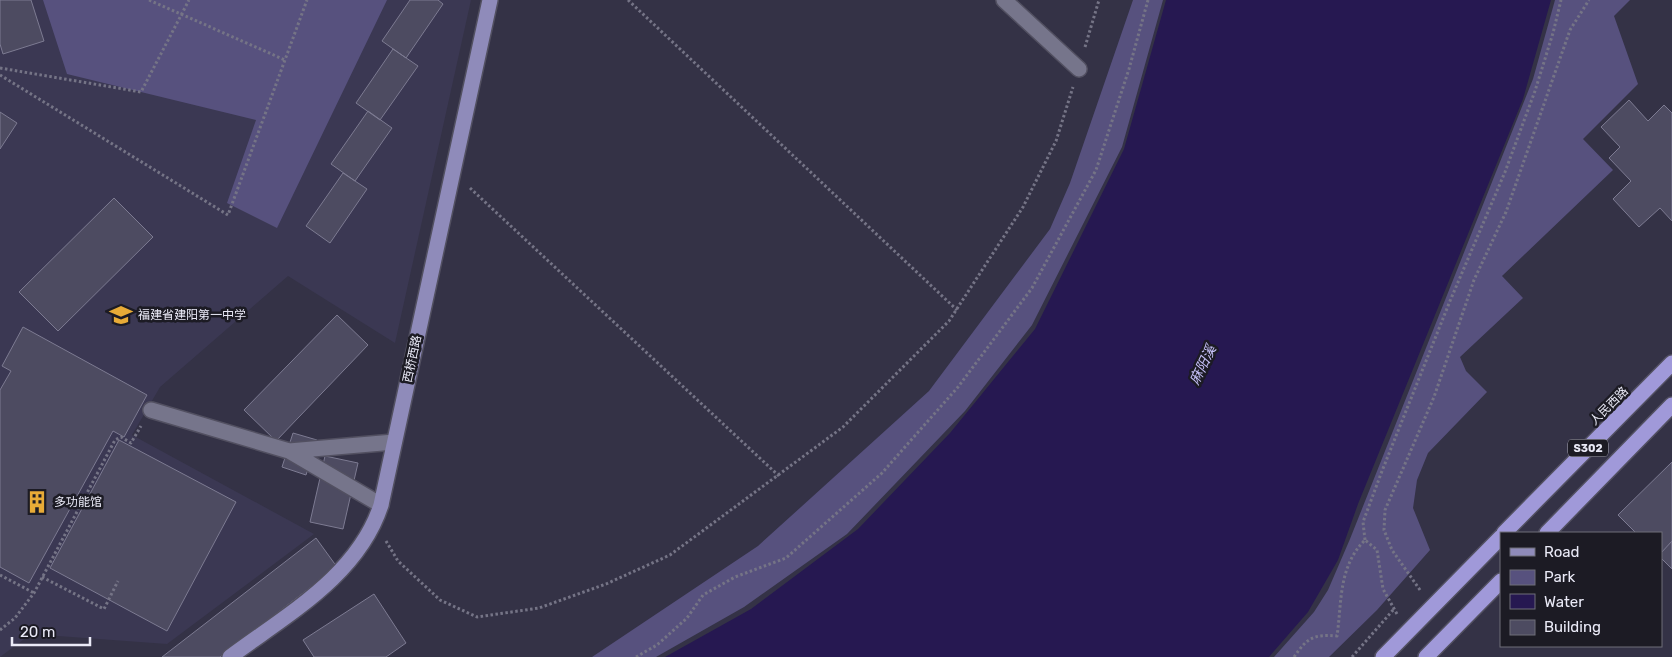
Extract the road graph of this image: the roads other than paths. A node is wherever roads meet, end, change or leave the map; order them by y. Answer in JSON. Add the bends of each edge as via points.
{"nodes":[{"id":1,"x":490,"y":0,"type":"edge"},
{"id":2,"x":1004,"y":0,"type":"edge"},
{"id":3,"x":1079,"y":69,"type":"road end"},
{"id":4,"x":1672,"y":364,"type":"edge"},
{"id":5,"x":1672,"y":405,"type":"edge"},
{"id":6,"x":151,"y":410,"type":"road end"},
{"id":7,"x":394,"y":442,"type":"junction"},
{"id":8,"x":289,"y":452,"type":"junction"},
{"id":9,"x":381,"y":505,"type":"junction"},
{"id":10,"x":1505,"y":532,"type":"edge"},
{"id":11,"x":1548,"y":532,"type":"edge"},
{"id":12,"x":1500,"y":538,"type":"edge"},
{"id":13,"x":1500,"y":582,"type":"edge"},
{"id":14,"x":230,"y":657,"type":"edge"},
{"id":15,"x":1383,"y":657,"type":"edge"},
{"id":16,"x":1427,"y":657,"type":"edge"}],
"edges":[{"from":1,"to":7,"type":"main road","name":"西桥西路"},
{"from":2,"to":3,"type":"street"},
{"from":4,"to":10,"type":"highway","name":"人民西路","number":"S302"},
{"from":5,"to":11,"type":"highway","number":"S302"},
{"from":6,"to":8,"type":"street"},
{"from":7,"to":8,"type":"street"},
{"from":7,"to":9,"type":"main road","name":"西桥西路"},
{"from":8,"to":9,"type":"street"},
{"from":9,"to":14,"type":"main road","name":"西桥西路","via":[[375,523],[349,563]]},
{"from":12,"to":15,"type":"highway"},
{"from":13,"to":16,"type":"highway"}]}
